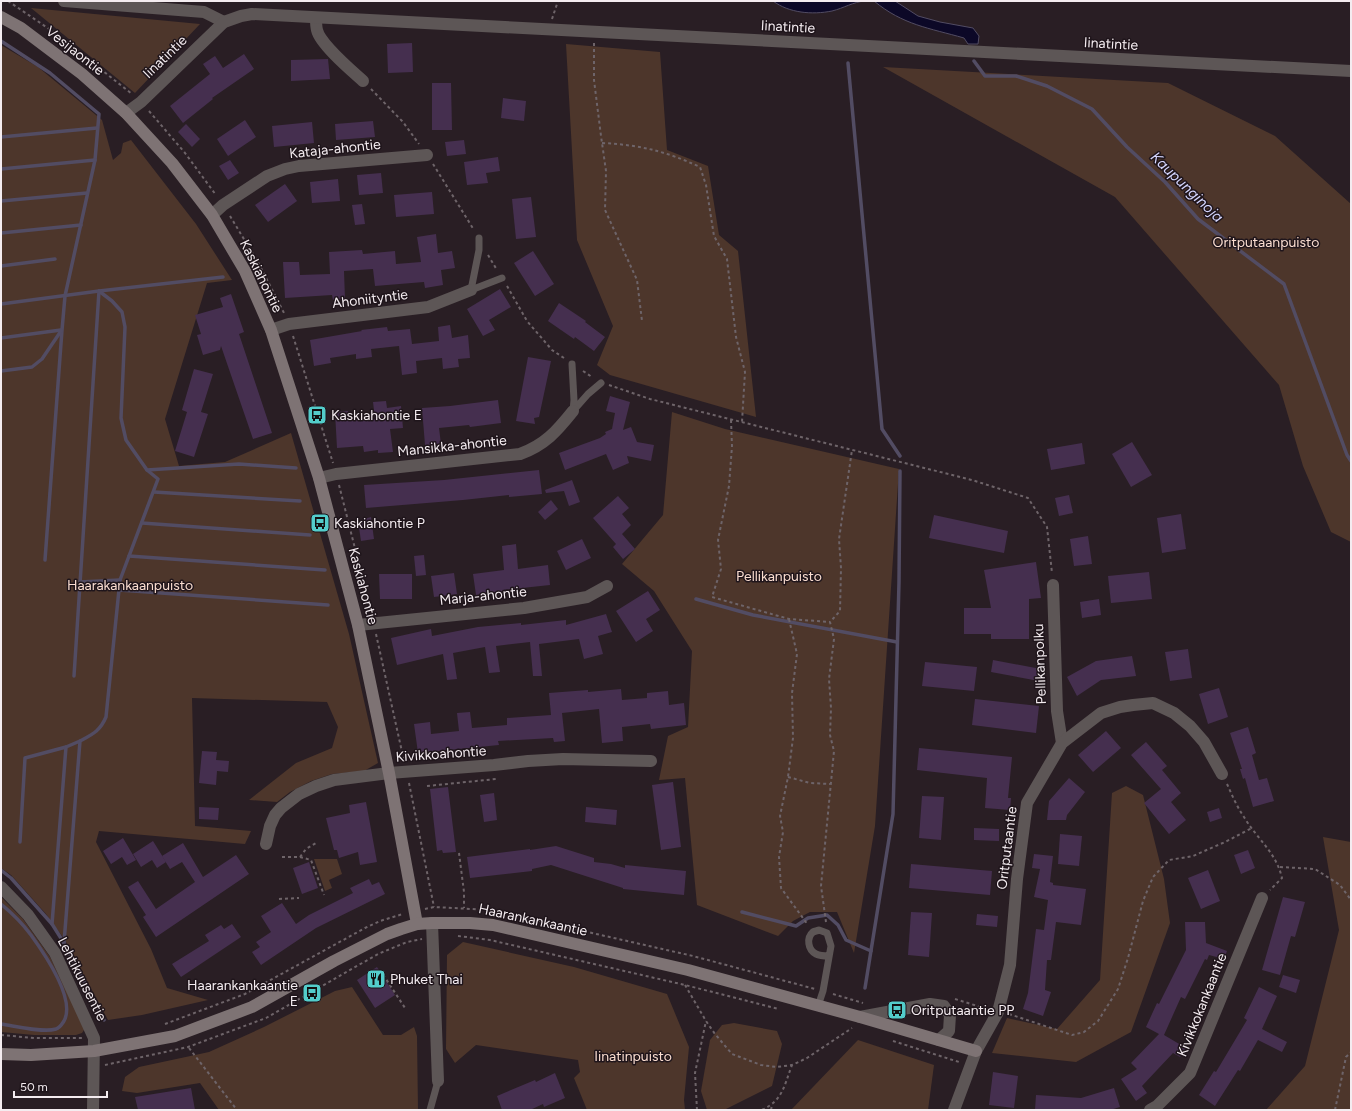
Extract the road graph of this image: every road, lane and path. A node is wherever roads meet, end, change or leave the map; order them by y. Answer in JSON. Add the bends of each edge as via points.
{"nodes":[{"id":1,"x":8,"y":1,"type":"edge"},
{"id":2,"x":64,"y":1,"type":"edge"},
{"id":3,"x":558,"y":1,"type":"edge"},
{"id":4,"x":1,"y":17,"type":"edge"},
{"id":5,"x":316,"y":18,"type":"junction"},
{"id":6,"x":224,"y":22,"type":"junction"},
{"id":7,"x":550,"y":30,"type":"junction"},
{"id":8,"x":594,"y":32,"type":"junction"},
{"id":9,"x":1351,"y":71,"type":"edge"},
{"id":10,"x":363,"y":81,"type":"joint"},
{"id":11,"x":141,"y":102,"type":"junction"},
{"id":12,"x":126,"y":113,"type":"junction"},
{"id":13,"x":602,"y":143,"type":"junction"},
{"id":14,"x":427,"y":155,"type":"junction"},
{"id":15,"x":223,"y":205,"type":"junction"},
{"id":16,"x":212,"y":215,"type":"junction"},
{"id":17,"x":479,"y":238,"type":"junction"},
{"id":18,"x":502,"y":278,"type":"junction"},
{"id":19,"x":470,"y":290,"type":"junction"},
{"id":20,"x":642,"y":321,"type":"dead end"},
{"id":21,"x":289,"y":324,"type":"junction"},
{"id":22,"x":271,"y":330,"type":"junction"},
{"id":23,"x":572,"y":364,"type":"junction"},
{"id":24,"x":601,"y":383,"type":"junction"},
{"id":25,"x":573,"y":411,"type":"junction"},
{"id":26,"x":731,"y":420,"type":"junction"},
{"id":27,"x":742,"y":422,"type":"junction"},
{"id":28,"x":852,"y":450,"type":"junction"},
{"id":29,"x":336,"y":474,"type":"junction"},
{"id":30,"x":319,"y":478,"type":"junction"},
{"id":31,"x":1053,"y":584,"type":"joint"},
{"id":32,"x":607,"y":586,"type":"dead end"},
{"id":33,"x":789,"y":620,"type":"junction"},
{"id":34,"x":830,"y":622,"type":"junction"},
{"id":35,"x":374,"y":623,"type":"junction"},
{"id":36,"x":358,"y":625,"type":"junction"},
{"id":37,"x":1062,"y":743,"type":"junction"},
{"id":38,"x":651,"y":761,"type":"dead end"},
{"id":39,"x":407,"y":772,"type":"junction"},
{"id":40,"x":390,"y":773,"type":"junction"},
{"id":41,"x":1222,"y":774,"type":"joint"},
{"id":42,"x":788,"y":777,"type":"junction"},
{"id":43,"x":496,"y":780,"type":"dead end"},
{"id":44,"x":830,"y":784,"type":"junction"},
{"id":45,"x":427,"y":786,"type":"dead end"},
{"id":46,"x":1252,"y":828,"type":"junction"},
{"id":47,"x":316,"y":843,"type":"dead end"},
{"id":48,"x":266,"y":844,"type":"dead end"},
{"id":49,"x":459,"y":853,"type":"dead end"},
{"id":50,"x":282,"y":857,"type":"dead end"},
{"id":51,"x":300,"y":857,"type":"junction"},
{"id":52,"x":1280,"y":867,"type":"junction"},
{"id":53,"x":1,"y":887,"type":"edge"},
{"id":54,"x":324,"y":895,"type":"dead end"},
{"id":55,"x":300,"y":898,"type":"dead end"},
{"id":56,"x":1262,"y":898,"type":"joint"},
{"id":57,"x":279,"y":899,"type":"dead end"},
{"id":58,"x":1351,"y":900,"type":"edge"},
{"id":59,"x":434,"y":907,"type":"junction"},
{"id":60,"x":464,"y":908,"type":"junction"},
{"id":61,"x":414,"y":911,"type":"junction"},
{"id":62,"x":826,"y":918,"type":"dead end"},
{"id":63,"x":806,"y":922,"type":"dead end"},
{"id":64,"x":432,"y":923,"type":"junction"},
{"id":65,"x":417,"y":924,"type":"junction"},
{"id":66,"x":457,"y":936,"type":"dead end"},
{"id":67,"x":829,"y":956,"type":"dead end"},
{"id":68,"x":383,"y":976,"type":"dead end"},
{"id":69,"x":685,"y":985,"type":"junction"},
{"id":70,"x":823,"y":991,"type":"junction"},
{"id":71,"x":950,"y":998,"type":"dead end"},
{"id":72,"x":866,"y":1004,"type":"dead end"},
{"id":73,"x":818,"y":1006,"type":"junction"},
{"id":74,"x":405,"y":1008,"type":"dead end"},
{"id":75,"x":784,"y":1010,"type":"dead end"},
{"id":76,"x":998,"y":1012,"type":"junction"},
{"id":77,"x":860,"y":1017,"type":"junction"},
{"id":78,"x":706,"y":1021,"type":"junction"},
{"id":79,"x":159,"y":1025,"type":"dead end"},
{"id":80,"x":844,"y":1026,"type":"dead end"},
{"id":81,"x":1,"y":1035,"type":"edge"},
{"id":82,"x":94,"y":1038,"type":"junction"},
{"id":83,"x":889,"y":1039,"type":"dead end"},
{"id":84,"x":939,"y":1040,"type":"junction"},
{"id":85,"x":188,"y":1047,"type":"dead end"},
{"id":86,"x":94,"y":1051,"type":"junction"},
{"id":87,"x":976,"y":1051,"type":"junction"},
{"id":88,"x":1351,"y":1052,"type":"edge"},
{"id":89,"x":1,"y":1054,"type":"edge"},
{"id":90,"x":792,"y":1065,"type":"junction"},
{"id":91,"x":970,"y":1065,"type":"junction"},
{"id":92,"x":438,"y":1081,"type":"joint"},
{"id":93,"x":772,"y":1105,"type":"junction"},
{"id":94,"x":94,"y":1110,"type":"edge"},
{"id":95,"x":237,"y":1110,"type":"edge"},
{"id":96,"x":430,"y":1110,"type":"edge"},
{"id":97,"x":697,"y":1110,"type":"edge"},
{"id":98,"x":762,"y":1110,"type":"edge"},
{"id":99,"x":771,"y":1110,"type":"edge"},
{"id":100,"x":954,"y":1110,"type":"edge"},
{"id":101,"x":1150,"y":1110,"type":"edge"},
{"id":102,"x":1335,"y":1110,"type":"edge"}],
"edges":[{"from":1,"to":11,"type":"path","via":[[55,33]]},
{"from":2,"to":6,"type":"street","via":[[204,12]]},
{"from":3,"to":7,"type":"path"},
{"from":4,"to":12,"type":"street","name":"Vesijaontie","via":[[21,28],[82,74]]},
{"from":5,"to":6,"type":"street","name":"Iinatintie","via":[[252,14]]},
{"from":5,"to":7,"type":"street","name":"Iinatintie"},
{"from":5,"to":10,"type":"street","via":[[317,31],[322,39]]},
{"from":6,"to":11,"type":"street","name":"Iinatintie"},
{"from":7,"to":8,"type":"street","name":"Iinatintie"},
{"from":8,"to":9,"type":"street","name":"Iinatintie"},
{"from":8,"to":13,"type":"path","via":[[594,80]]},
{"from":10,"to":14,"type":"path","via":[[403,122]]},
{"from":11,"to":12,"type":"street","name":"Iinatintie"},
{"from":11,"to":15,"type":"path","via":[[185,153]]},
{"from":12,"to":16,"type":"street","name":"Kaskiahontie","via":[[172,163]]},
{"from":13,"to":20,"type":"path","via":[[606,171],[605,210],[637,280]]},
{"from":13,"to":27,"type":"path","via":[[628,144],[655,150],[700,167],[706,185],[714,236],[727,259],[736,336],[745,372]]},
{"from":14,"to":15,"type":"street","name":"Kataja-ahontie","via":[[285,169],[267,176]]},
{"from":14,"to":17,"type":"path"},
{"from":15,"to":16,"type":"street","name":"Kataja-ahontie"},
{"from":15,"to":21,"type":"path","via":[[259,264]]},
{"from":16,"to":22,"type":"street","name":"Kaskiahontie","via":[[245,271]]},
{"from":17,"to":18,"type":"path"},
{"from":17,"to":19,"type":"lane","via":[[479,250]]},
{"from":18,"to":19,"type":"lane"},
{"from":18,"to":23,"type":"path","via":[[527,321],[552,350]]},
{"from":19,"to":21,"type":"street","name":"Ahoniityntie","via":[[428,307]]},
{"from":21,"to":22,"type":"street","name":"Ahoniityntie"},
{"from":21,"to":29,"type":"path"},
{"from":22,"to":30,"type":"street","name":"Kaskiahontie"},
{"from":23,"to":24,"type":"path"},
{"from":23,"to":25,"type":"lane"},
{"from":24,"to":25,"type":"lane"},
{"from":24,"to":26,"type":"path"},
{"from":25,"to":29,"type":"street","name":"Mansikka-ahontie","via":[[551,436],[533,449],[520,454]]},
{"from":26,"to":27,"type":"path"},
{"from":26,"to":33,"type":"path","via":[[729,486],[718,540],[721,569],[712,597]]},
{"from":27,"to":28,"type":"path"},
{"from":28,"to":31,"type":"path","via":[[972,480],[1028,498],[1047,527]]},
{"from":28,"to":34,"type":"path","via":[[839,539],[840,611]]},
{"from":29,"to":30,"type":"street","name":"Mansikka-ahontie"},
{"from":29,"to":35,"type":"path"},
{"from":30,"to":36,"type":"street","name":"Kaskiahontie"},
{"from":31,"to":37,"type":"street","name":"Pellikanpolku","via":[[1057,711]]},
{"from":32,"to":35,"type":"street","name":"Marja-ahontie","via":[[587,597],[524,608]]},
{"from":33,"to":34,"type":"path"},
{"from":33,"to":42,"type":"path","via":[[798,654],[792,693],[793,738]]},
{"from":34,"to":44,"type":"path","via":[[834,639],[829,679],[830,735],[834,751]]},
{"from":35,"to":36,"type":"street","name":"Marja-ahontie"},
{"from":35,"to":39,"type":"path"},
{"from":36,"to":40,"type":"street","name":"Kaskiahontie"},
{"from":37,"to":41,"type":"street","name":"Oritputaantie","via":[[1101,713],[1133,704],[1153,703],[1174,713],[1190,726],[1204,742]]},
{"from":37,"to":76,"type":"street","name":"Oritputaantie","via":[[1027,803],[1017,879],[1010,965]]},
{"from":38,"to":39,"type":"street","name":"Kivikkoahontie","via":[[556,759]]},
{"from":39,"to":40,"type":"street","name":"Kivikkoahontie"},
{"from":39,"to":59,"type":"path"},
{"from":40,"to":48,"type":"street","name":"Kivikkoahontie","via":[[334,780],[299,794],[275,815]]},
{"from":40,"to":61,"type":"street","name":"Kaskiahontie"},
{"from":41,"to":46,"type":"path","via":[[1244,818]]},
{"from":42,"to":44,"type":"path","via":[[810,784]]},
{"from":42,"to":63,"type":"path","via":[[780,816],[783,832],[779,857],[781,888]]},
{"from":43,"to":45,"type":"path"},
{"from":44,"to":62,"type":"path","via":[[821,886]]},
{"from":46,"to":52,"type":"path"},
{"from":46,"to":76,"type":"path","via":[[1194,856],[1170,860],[1153,877],[1143,901],[1118,989],[1098,1021],[1084,1032],[1072,1035]]},
{"from":47,"to":51,"type":"path","via":[[306,849]]},
{"from":49,"to":60,"type":"path"},
{"from":50,"to":51,"type":"path"},
{"from":51,"to":54,"type":"path","via":[[311,860]]},
{"from":52,"to":56,"type":"path","via":[[1282,878]]},
{"from":52,"to":58,"type":"path","via":[[1315,869],[1340,885]]},
{"from":53,"to":82,"type":"street","name":"Lehtikuusentie","via":[[28,916],[55,953]]},
{"from":55,"to":57,"type":"path"},
{"from":56,"to":101,"type":"street","name":"Kivikkokankaantie","via":[[1190,1073]]},
{"from":59,"to":60,"type":"path"},
{"from":59,"to":61,"type":"path"},
{"from":60,"to":70,"type":"path","via":[[491,910],[693,956]]},
{"from":61,"to":65,"type":"street","name":"Kaskiahontie"},
{"from":61,"to":79,"type":"path","via":[[370,926],[245,994]]},
{"from":64,"to":65,"type":"street","name":"Haarankankaantie"},
{"from":64,"to":73,"type":"street","name":"Haarankankaantie","via":[[493,925],[688,970]]},
{"from":64,"to":92,"type":"street"},
{"from":65,"to":86,"type":"street","name":"Haarankankaantie","via":[[380,937],[252,1007],[175,1036]]},
{"from":66,"to":69,"type":"path","via":[[490,940]]},
{"from":67,"to":70,"type":"lane"},
{"from":68,"to":74,"type":"path"},
{"from":69,"to":75,"type":"path"},
{"from":69,"to":78,"type":"path"},
{"from":70,"to":72,"type":"path"},
{"from":70,"to":73,"type":"lane"},
{"from":71,"to":76,"type":"path"},
{"from":73,"to":77,"type":"street","name":"Haarankankaantie"},
{"from":76,"to":87,"type":"street","name":"Oritputaantie"},
{"from":77,"to":84,"type":"street","name":"Haarankankaantie"},
{"from":77,"to":84,"type":"street","via":[[930,1004],[944,1006],[950,1015],[949,1031]]},
{"from":78,"to":90,"type":"path","via":[[732,1054],[761,1065]]},
{"from":78,"to":97,"type":"path","via":[[695,1073]]},
{"from":80,"to":90,"type":"path","via":[[852,1028]]},
{"from":81,"to":82,"type":"path"},
{"from":82,"to":86,"type":"street","name":"Lehtikuusentie"},
{"from":83,"to":91,"type":"path"},
{"from":84,"to":87,"type":"street","name":"Haarankankaantie"},
{"from":85,"to":95,"type":"path"},
{"from":86,"to":89,"type":"street","name":"Haarankankaantie"},
{"from":86,"to":94,"type":"street","name":"Lehtikuusentie"},
{"from":87,"to":91,"type":"street","name":"Oritputaantie"},
{"from":88,"to":102,"type":"path","via":[[1346,1057]]},
{"from":90,"to":93,"type":"path","via":[[779,1098]]},
{"from":91,"to":100,"type":"street","name":"Oritputaantie"},
{"from":92,"to":96,"type":"lane"},
{"from":93,"to":98,"type":"path"},
{"from":93,"to":99,"type":"path"}]}
